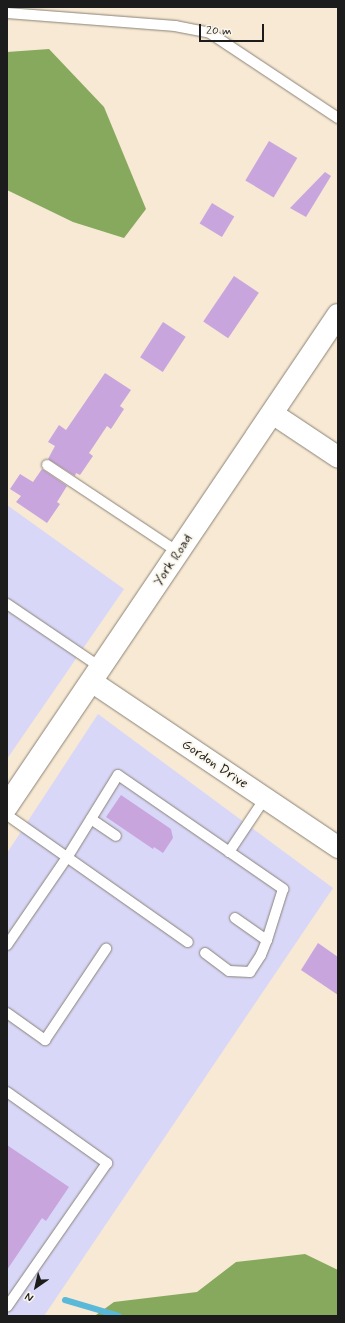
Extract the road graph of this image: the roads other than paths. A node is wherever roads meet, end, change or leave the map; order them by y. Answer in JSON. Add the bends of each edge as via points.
{"nodes":[{"id":1,"x":7,"y":13,"type":"edge"},
{"id":2,"x":338,"y":118,"type":"edge"},
{"id":3,"x":338,"y":315,"type":"edge"},
{"id":4,"x":272,"y":413,"type":"junction"},
{"id":5,"x":338,"y":457,"type":"edge"},
{"id":6,"x":47,"y":465,"type":"dead end"},
{"id":7,"x":178,"y":552,"type":"junction"},
{"id":8,"x":7,"y":604,"type":"edge"},
{"id":9,"x":96,"y":674,"type":"junction"},
{"id":10,"x":264,"y":798,"type":"junction"},
{"id":11,"x":7,"y":806,"type":"edge"},
{"id":12,"x":7,"y":815,"type":"edge"},
{"id":13,"x":91,"y":819,"type":"junction"},
{"id":14,"x":116,"y":836,"type":"dead end"},
{"id":15,"x":338,"y":848,"type":"edge"},
{"id":16,"x":229,"y":852,"type":"junction"},
{"id":17,"x":68,"y":856,"type":"junction"},
{"id":18,"x":235,"y":918,"type":"dead end"},
{"id":19,"x":267,"y":940,"type":"junction"},
{"id":20,"x":188,"y":942,"type":"dead end"},
{"id":21,"x":7,"y":945,"type":"edge"},
{"id":22,"x":106,"y":949,"type":"dead end"},
{"id":23,"x":205,"y":953,"type":"dead end"},
{"id":24,"x":7,"y":1013,"type":"edge"},
{"id":25,"x":7,"y":1092,"type":"edge"},
{"id":26,"x":7,"y":1307,"type":"edge"}],
"edges":[{"from":1,"to":2,"type":"lane","via":[[175,26],[210,32]]},
{"from":3,"to":4,"type":"street","name":"York Road"},
{"from":4,"to":5,"type":"street"},
{"from":4,"to":7,"type":"street","name":"York Road"},
{"from":6,"to":7,"type":"lane"},
{"from":7,"to":9,"type":"street","name":"York Road"},
{"from":8,"to":9,"type":"lane"},
{"from":9,"to":10,"type":"street","name":"Gordon Drive"},
{"from":9,"to":11,"type":"street","name":"York Road"},
{"from":10,"to":15,"type":"street","name":"Gordon Drive"},
{"from":10,"to":16,"type":"lane"},
{"from":12,"to":17,"type":"lane"},
{"from":13,"to":14,"type":"lane"},
{"from":13,"to":16,"type":"lane","via":[[118,775]]},
{"from":13,"to":17,"type":"lane"},
{"from":16,"to":19,"type":"lane","via":[[283,889]]},
{"from":17,"to":20,"type":"lane"},
{"from":17,"to":21,"type":"lane"},
{"from":18,"to":19,"type":"lane"},
{"from":19,"to":23,"type":"lane","via":[[262,955],[250,972],[229,970]]},
{"from":22,"to":24,"type":"lane","via":[[45,1040]]},
{"from":25,"to":26,"type":"lane","via":[[107,1163]]}]}
